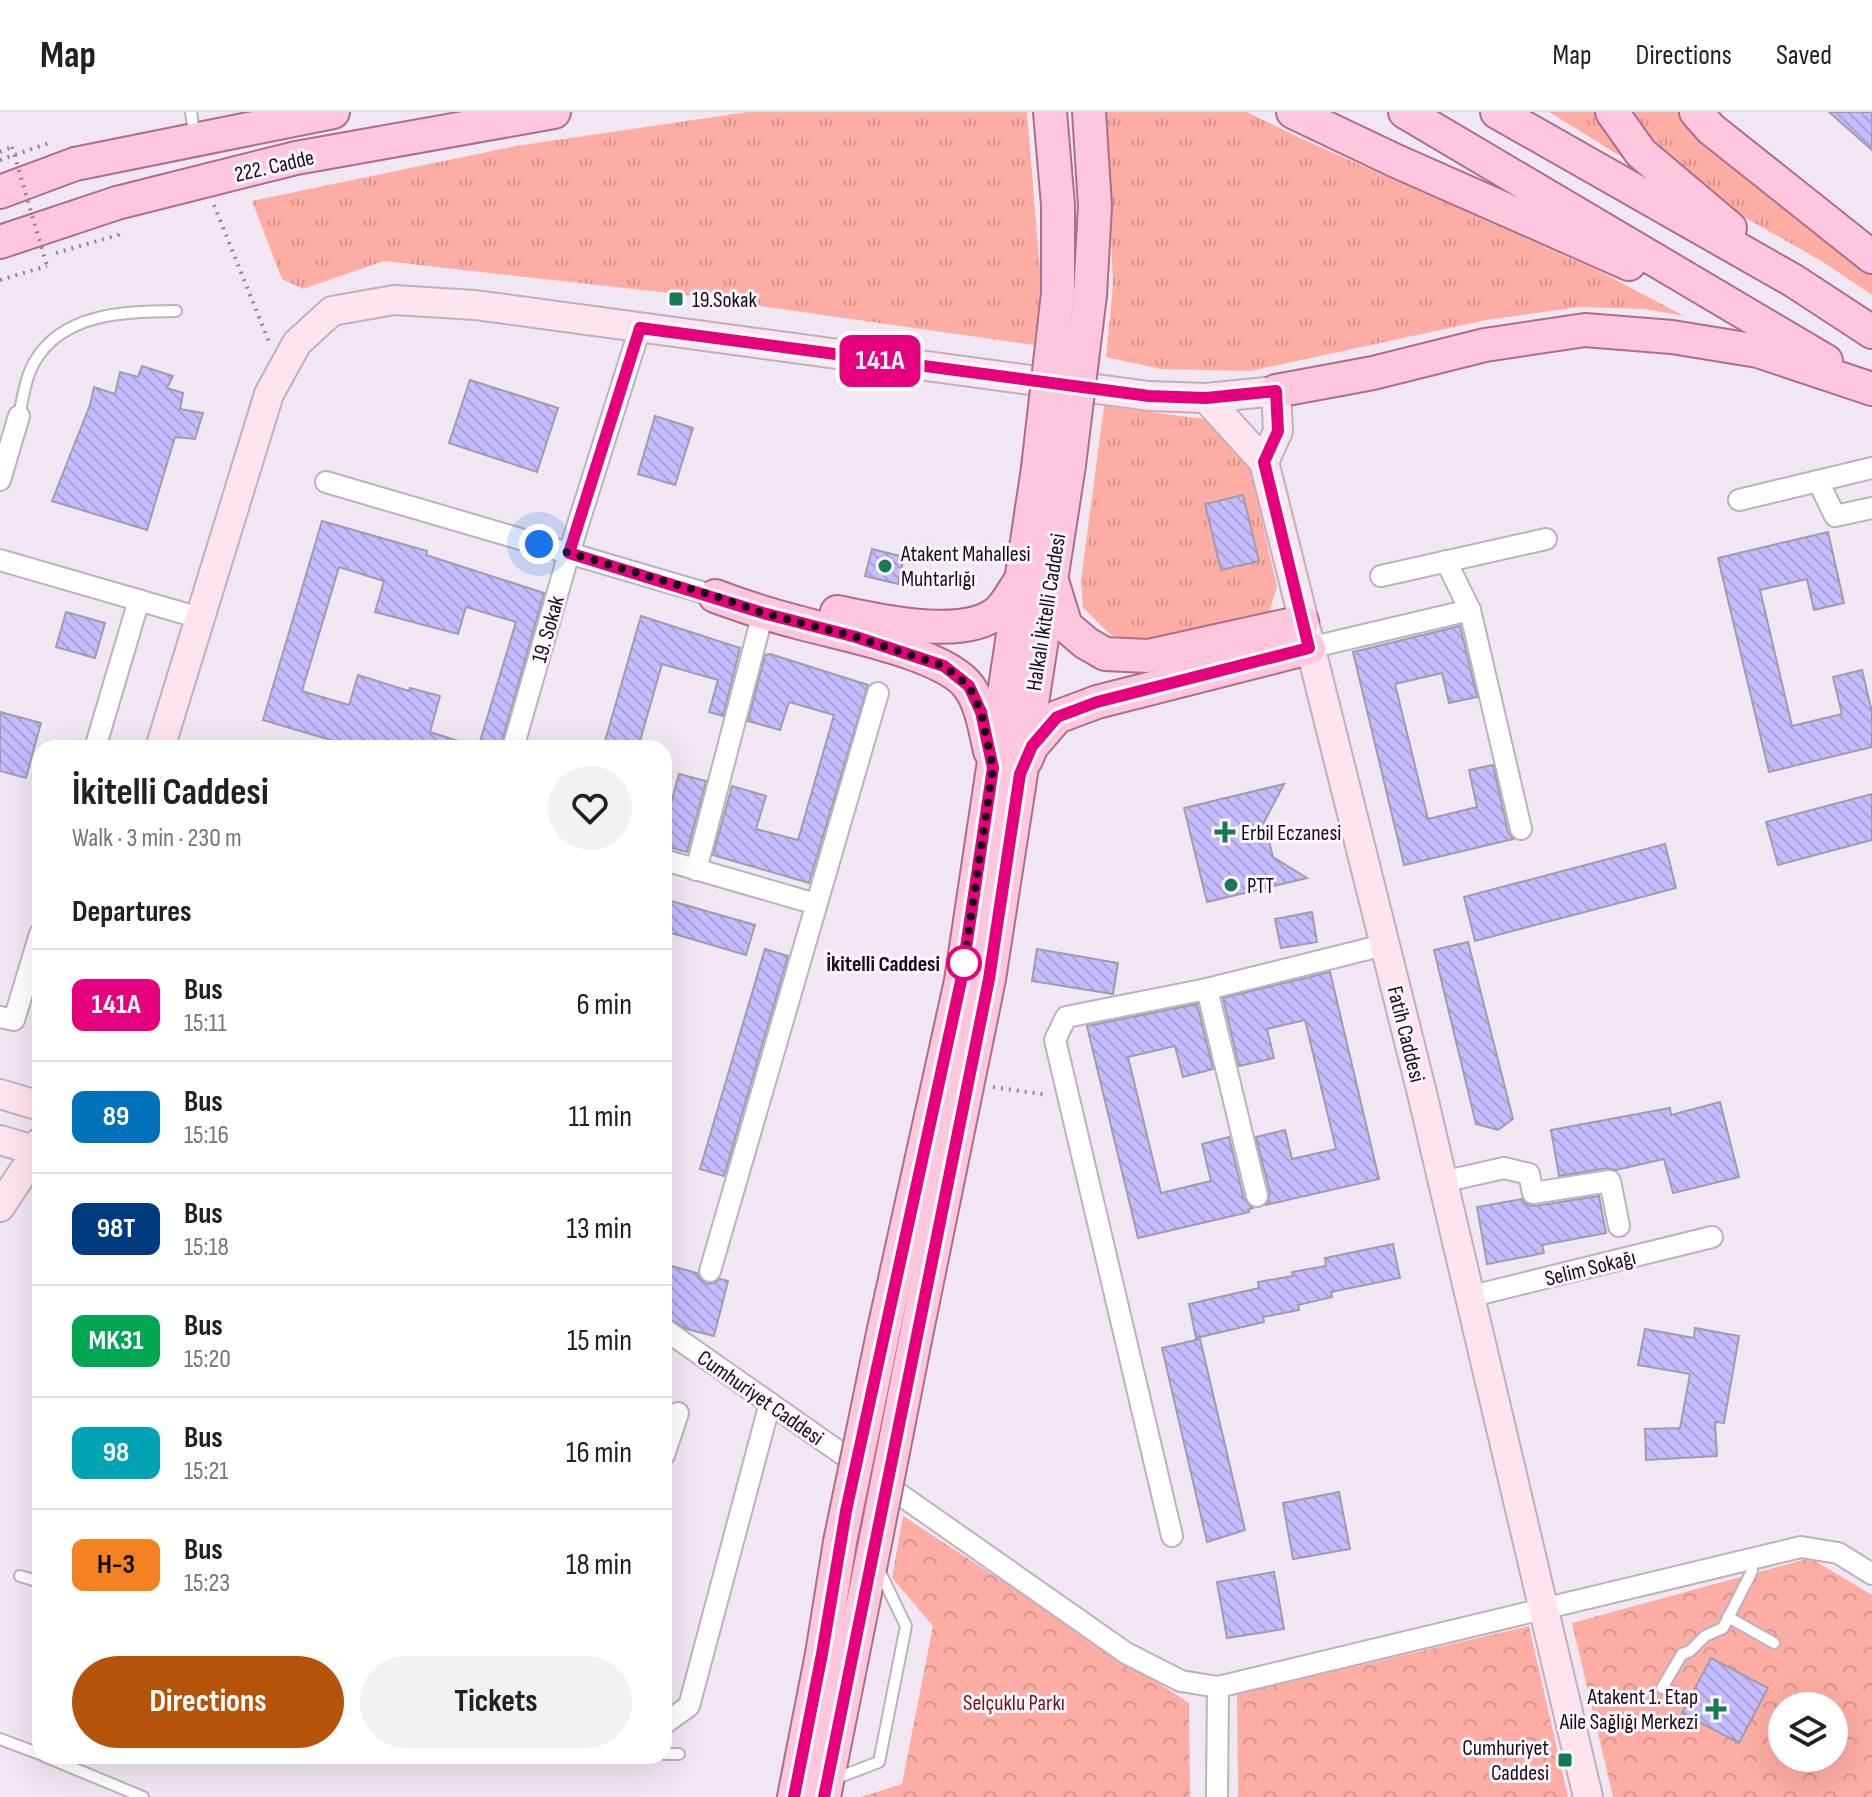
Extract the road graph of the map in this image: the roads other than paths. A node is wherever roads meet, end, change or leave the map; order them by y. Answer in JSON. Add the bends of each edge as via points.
{"nodes":[{"id":1,"x":333,"y":112,"type":"edge"},
{"id":2,"x":554,"y":112,"type":"edge"},
{"id":3,"x":1050,"y":112,"type":"edge"},
{"id":4,"x":1089,"y":112,"type":"edge"},
{"id":5,"x":1293,"y":112,"type":"edge"},
{"id":6,"x":1405,"y":112,"type":"edge"},
{"id":7,"x":1497,"y":112,"type":"edge"},
{"id":8,"x":1612,"y":112,"type":"edge"},
{"id":9,"x":1696,"y":112,"type":"edge"},
{"id":10,"x":193,"y":126,"type":"edge"},
{"id":11,"x":0,"y":192,"type":"edge"},
{"id":12,"x":0,"y":242,"type":"edge"},
{"id":13,"x":1872,"y":257,"type":"edge"},
{"id":14,"x":1794,"y":281,"type":"junction"},
{"id":15,"x":176,"y":311,"type":"dead end"},
{"id":16,"x":1770,"y":326,"type":"junction"},
{"id":17,"x":640,"y":328,"type":"junction"},
{"id":18,"x":1872,"y":332,"type":"edge"},
{"id":19,"x":1872,"y":389,"type":"edge"},
{"id":20,"x":1276,"y":391,"type":"junction"},
{"id":21,"x":1206,"y":398,"type":"junction"},
{"id":22,"x":19,"y":416,"type":"joint"},
{"id":23,"x":1264,"y":462,"type":"junction"},
{"id":24,"x":1053,"y":466,"type":"junction"},
{"id":25,"x":1872,"y":468,"type":"edge"},
{"id":26,"x":0,"y":480,"type":"edge"},
{"id":27,"x":1818,"y":481,"type":"junction"},
{"id":28,"x":326,"y":482,"type":"dead end"},
{"id":29,"x":1739,"y":500,"type":"dead end"},
{"id":30,"x":1872,"y":508,"type":"edge"},
{"id":31,"x":1546,"y":539,"type":"dead end"},
{"id":32,"x":569,"y":553,"type":"junction"},
{"id":33,"x":0,"y":560,"type":"edge"},
{"id":34,"x":1446,"y":561,"type":"junction"},
{"id":35,"x":1381,"y":576,"type":"dead end"},
{"id":36,"x":1037,"y":578,"type":"junction"},
{"id":37,"x":715,"y":596,"type":"junction"},
{"id":38,"x":139,"y":600,"type":"junction"},
{"id":39,"x":1470,"y":610,"type":"junction"},
{"id":40,"x":763,"y":613,"type":"junction"},
{"id":41,"x":200,"y":618,"type":"junction"},
{"id":42,"x":1306,"y":635,"type":"junction"},
{"id":43,"x":878,"y":693,"type":"dead end"},
{"id":44,"x":97,"y":740,"type":"edge"},
{"id":45,"x":162,"y":740,"type":"edge"},
{"id":46,"x":515,"y":740,"type":"edge"},
{"id":47,"x":1007,"y":771,"type":"junction"},
{"id":48,"x":1521,"y":829,"type":"dead end"},
{"id":49,"x":672,"y":862,"type":"edge"},
{"id":50,"x":696,"y":870,"type":"junction"},
{"id":51,"x":816,"y":904,"type":"junction"},
{"id":52,"x":1384,"y":945,"type":"junction"},
{"id":53,"x":32,"y":960,"type":"edge"},
{"id":54,"x":1207,"y":989,"type":"junction"},
{"id":55,"x":0,"y":1017,"type":"edge"},
{"id":56,"x":0,"y":1094,"type":"edge"},
{"id":57,"x":32,"y":1104,"type":"edge"},
{"id":58,"x":0,"y":1140,"type":"edge"},
{"id":59,"x":32,"y":1147,"type":"edge"},
{"id":60,"x":32,"y":1159,"type":"edge"},
{"id":61,"x":1442,"y":1182,"type":"junction"},
{"id":62,"x":1257,"y":1196,"type":"dead end"},
{"id":63,"x":0,"y":1207,"type":"edge"},
{"id":64,"x":1619,"y":1226,"type":"dead end"},
{"id":65,"x":1712,"y":1237,"type":"dead end"},
{"id":66,"x":710,"y":1271,"type":"dead end"},
{"id":67,"x":1468,"y":1297,"type":"junction"},
{"id":68,"x":672,"y":1335,"type":"edge"},
{"id":69,"x":770,"y":1403,"type":"junction"},
{"id":70,"x":678,"y":1413,"type":"dead end"},
{"id":71,"x":672,"y":1431,"type":"edge"},
{"id":72,"x":1172,"y":1536,"type":"dead end"},
{"id":73,"x":874,"y":1547,"type":"junction"},
{"id":74,"x":1750,"y":1559,"type":"junction"},
{"id":75,"x":1872,"y":1574,"type":"edge"},
{"id":76,"x":20,"y":1576,"type":"dead end"},
{"id":77,"x":32,"y":1580,"type":"edge"},
{"id":78,"x":1543,"y":1607,"type":"junction"},
{"id":79,"x":1728,"y":1617,"type":"junction"},
{"id":80,"x":1774,"y":1643,"type":"dead end"},
{"id":81,"x":1218,"y":1687,"type":"junction"},
{"id":82,"x":1662,"y":1688,"type":"dead end"},
{"id":83,"x":672,"y":1718,"type":"edge"},
{"id":84,"x":0,"y":1739,"type":"edge"},
{"id":85,"x":32,"y":1751,"type":"edge"},
{"id":86,"x":672,"y":1754,"type":"edge"},
{"id":87,"x":679,"y":1754,"type":"dead end"},
{"id":88,"x":64,"y":1764,"type":"edge"},
{"id":89,"x":826,"y":1789,"type":"edge"},
{"id":90,"x":143,"y":1797,"type":"edge"},
{"id":91,"x":794,"y":1797,"type":"edge"},
{"id":92,"x":1217,"y":1797,"type":"edge"},
{"id":93,"x":1588,"y":1797,"type":"edge"}],
"edges":[{"from":1,"to":10,"type":"main road","name":"222. Cadde"},
{"from":2,"to":12,"type":"main road","name":"222. Cadde","via":[[296,158],[117,203]]},
{"from":3,"to":24,"type":"main road","bridge":true,"via":[[1058,205]]},
{"from":4,"to":24,"type":"main road","bridge":true,"via":[[1095,206],[1090,295]]},
{"from":5,"to":16,"type":"main road"},
{"from":6,"to":16,"type":"main road"},
{"from":7,"to":14,"type":"main road"},
{"from":8,"to":14,"type":"main road","via":[[1641,153]]},
{"from":9,"to":13,"type":"main road"},
{"from":10,"to":11,"type":"main road","name":"222. Cadde"},
{"from":14,"to":18,"type":"main road"},
{"from":15,"to":22,"type":"lane","via":[[85,319],[62,332],[35,361]]},
{"from":16,"to":19,"type":"main road"},
{"from":17,"to":21,"type":"street","via":[[1149,396]]},
{"from":17,"to":32,"type":"street","name":"19. Sokak"},
{"from":17,"to":41,"type":"street","via":[[475,305],[394,300],[332,311],[297,343],[269,394]]},
{"from":19,"to":20,"type":"main road","via":[[1758,351],[1585,330],[1485,345]]},
{"from":20,"to":21,"type":"street"},
{"from":20,"to":23,"type":"street","via":[[1278,431]]},
{"from":21,"to":23,"type":"street"},
{"from":22,"to":26,"type":"street"},
{"from":23,"to":42,"type":"street","name":"Fatih Caddesi"},
{"from":24,"to":36,"type":"main road","name":"Halkalı İkitelli Caddesi"},
{"from":25,"to":27,"type":"street"},
{"from":27,"to":29,"type":"street"},
{"from":27,"to":30,"type":"street","via":[[1835,516]]},
{"from":28,"to":32,"type":"street"},
{"from":31,"to":34,"type":"street"},
{"from":32,"to":37,"type":"street"},
{"from":32,"to":46,"type":"street","name":"19. Sokak"},
{"from":33,"to":38,"type":"street"},
{"from":34,"to":35,"type":"street"},
{"from":34,"to":39,"type":"street"},
{"from":36,"to":37,"type":"main road","via":[[999,612],[970,625],[941,627]]},
{"from":36,"to":42,"type":"main road","via":[[1066,626],[1105,654],[1148,656]]},
{"from":36,"to":47,"type":"main road","name":"Halkalı İkitelli Caddesi"},
{"from":37,"to":40,"type":"main road"},
{"from":38,"to":41,"type":"street"},
{"from":38,"to":44,"type":"street"},
{"from":39,"to":42,"type":"street"},
{"from":39,"to":48,"type":"street"},
{"from":40,"to":47,"type":"main road","via":[[944,666],[969,686]]},
{"from":40,"to":50,"type":"street"},
{"from":41,"to":45,"type":"street"},
{"from":42,"to":47,"type":"main road","via":[[1057,717]]},
{"from":42,"to":52,"type":"street","name":"Fatih Caddesi"},
{"from":43,"to":51,"type":"street"},
{"from":47,"to":73,"type":"main road","name":"Halkalı İkitelli Caddesi","bridge":true,"via":[[989,979]]},
{"from":47,"to":91,"type":"main road","name":"Halkalı İkitelli Caddesi","bridge":true,"via":[[884,1329]]},
{"from":49,"to":50,"type":"street"},
{"from":50,"to":51,"type":"street"},
{"from":51,"to":66,"type":"street"},
{"from":52,"to":54,"type":"street"},
{"from":52,"to":61,"type":"street","name":"Fatih Caddesi"},
{"from":53,"to":55,"type":"street","via":[[14,1020]]},
{"from":54,"to":62,"type":"street"},
{"from":54,"to":72,"type":"street","via":[[1066,1017],[1055,1040]]},
{"from":56,"to":57,"type":"street"},
{"from":58,"to":59,"type":"street"},
{"from":60,"to":63,"type":"street"},
{"from":61,"to":64,"type":"street","via":[[1504,1168],[1529,1174],[1533,1193],[1610,1181]]},
{"from":61,"to":67,"type":"street","name":"Fatih Caddesi"},
{"from":65,"to":67,"type":"street","name":"Selim Sokağı"},
{"from":67,"to":78,"type":"street","name":"Fatih Caddesi"},
{"from":68,"to":69,"type":"street","name":"Cumhuriyet Caddesi"},
{"from":69,"to":81,"type":"street","name":"Cumhuriyet Caddesi","via":[[1126,1653],[1181,1681]]},
{"from":69,"to":83,"type":"street","via":[[689,1706]]},
{"from":70,"to":71,"type":"street"},
{"from":73,"to":89,"type":"main road","name":"Halkalı İkitelli Caddesi"},
{"from":73,"to":89,"type":"lane","via":[[906,1626],[879,1762]]},
{"from":74,"to":75,"type":"street","name":"Cumhuriyet Caddesi","via":[[1801,1547],[1838,1553]]},
{"from":74,"to":78,"type":"street","name":"Cumhuriyet Caddesi"},
{"from":74,"to":79,"type":"lane","via":[[1752,1571]]},
{"from":76,"to":77,"type":"lane"},
{"from":78,"to":81,"type":"street","name":"Cumhuriyet Caddesi"},
{"from":78,"to":93,"type":"street","name":"Fatih Caddesi"},
{"from":79,"to":80,"type":"lane"},
{"from":79,"to":82,"type":"lane","via":[[1723,1628],[1682,1654]]},
{"from":81,"to":92,"type":"street"},
{"from":84,"to":85,"type":"lane"},
{"from":86,"to":87,"type":"lane"},
{"from":88,"to":90,"type":"lane"}]}
